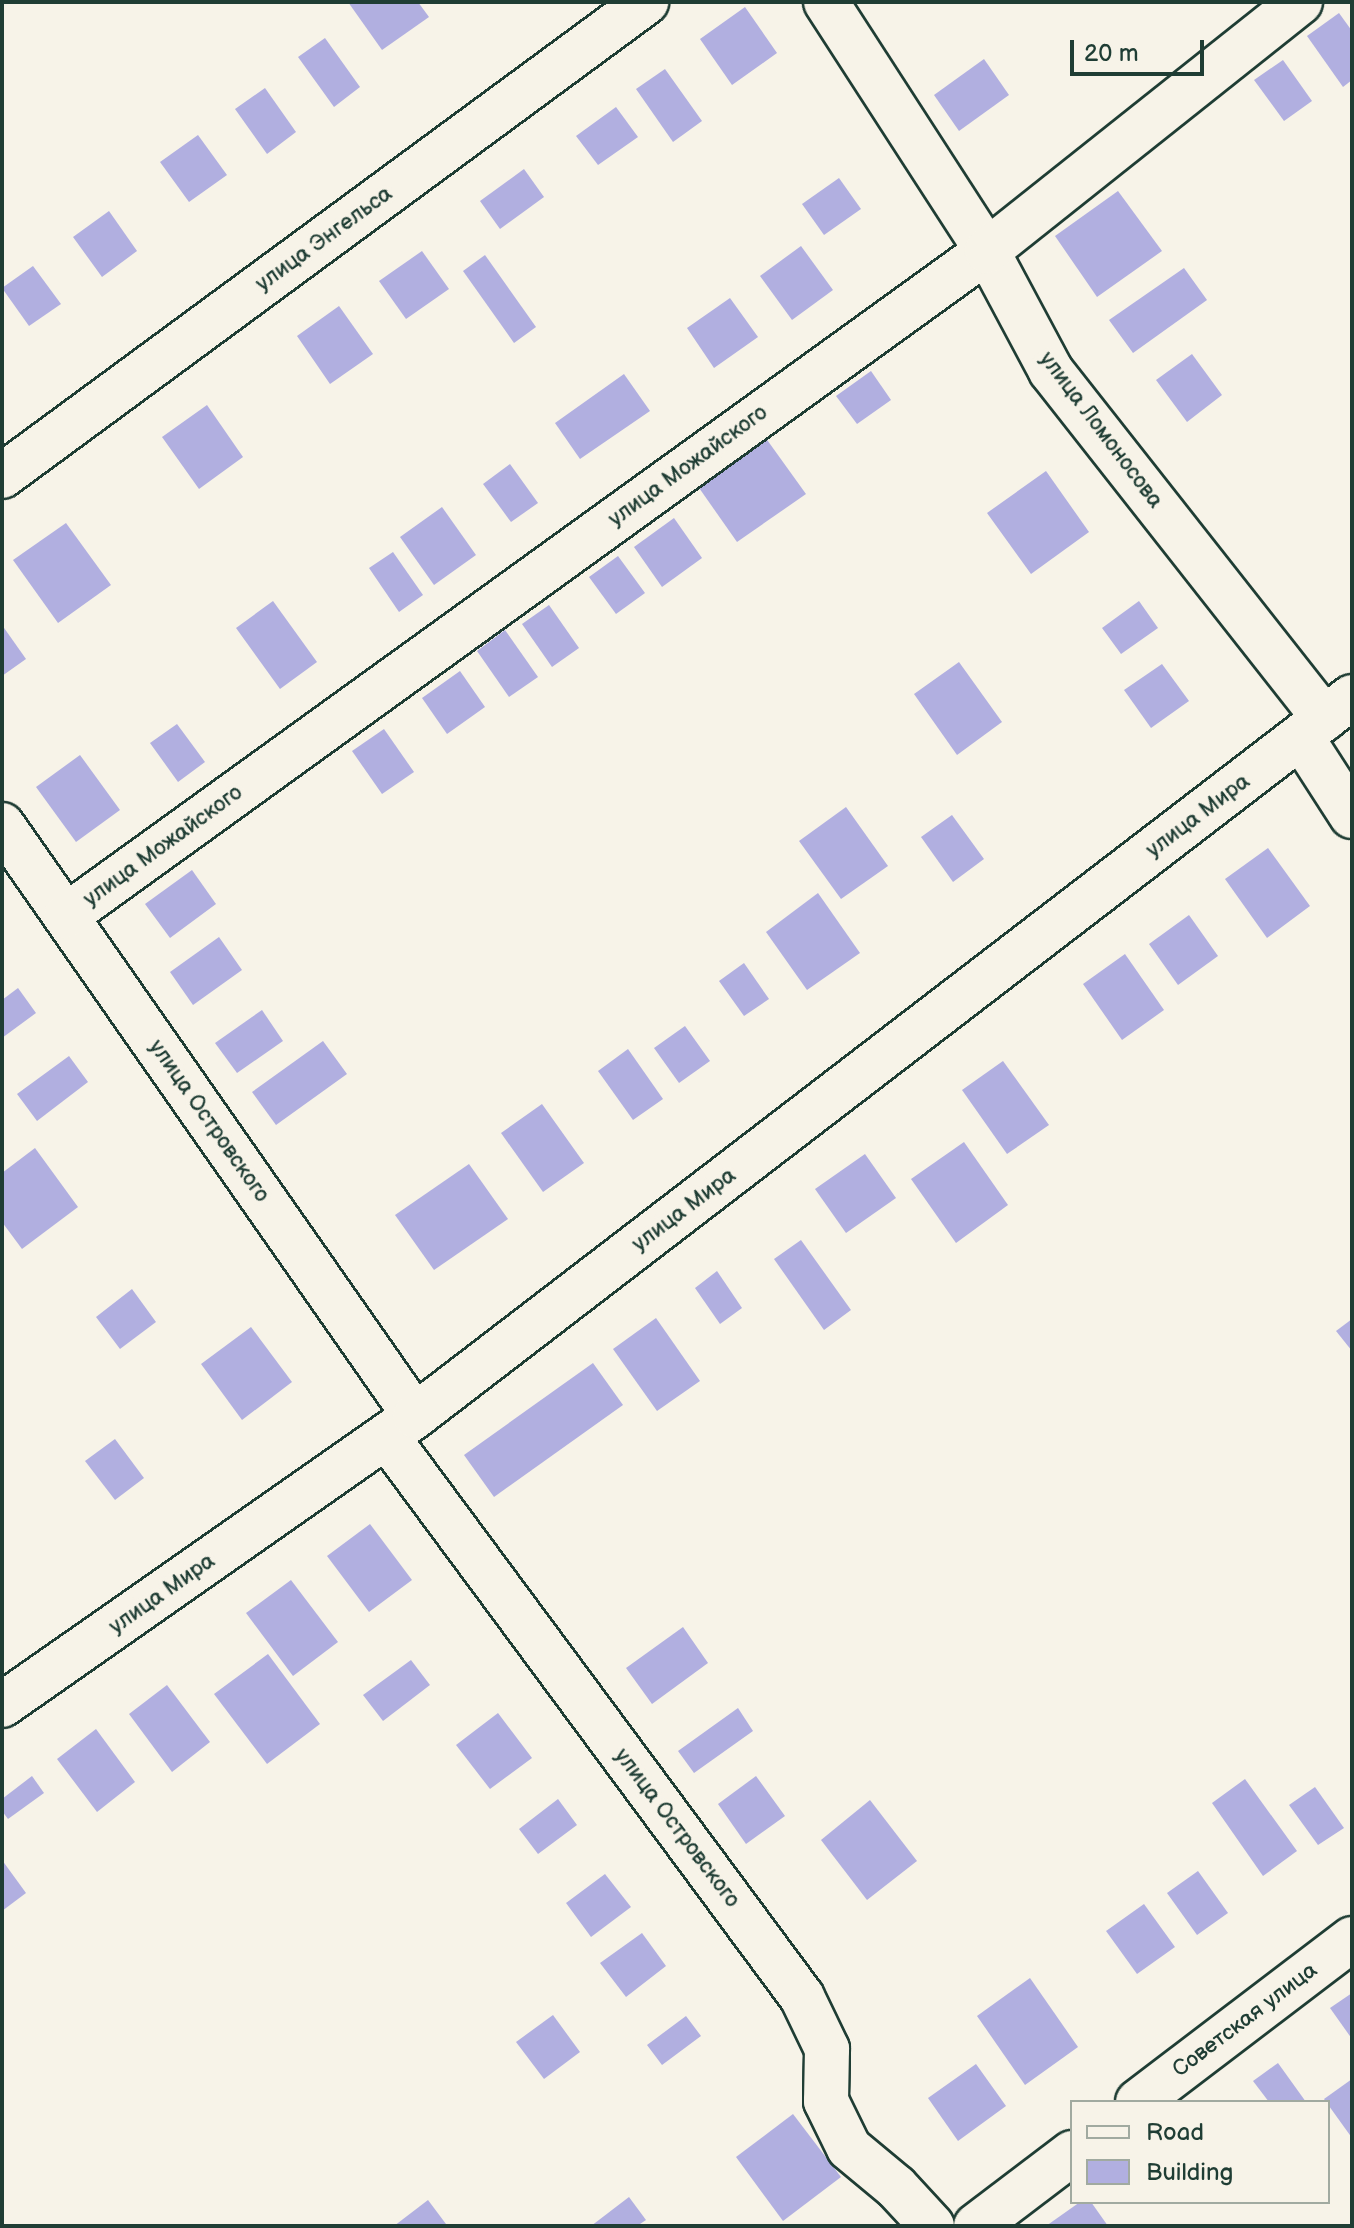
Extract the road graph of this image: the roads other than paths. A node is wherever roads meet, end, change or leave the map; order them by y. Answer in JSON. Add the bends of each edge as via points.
{"nodes":[{"id":1,"x":646,"y":2,"type":"edge"},
{"id":2,"x":826,"y":2,"type":"edge"},
{"id":3,"x":1300,"y":2,"type":"edge"},
{"id":4,"x":987,"y":251,"type":"junction"},
{"id":5,"x":2,"y":476,"type":"edge"},
{"id":6,"x":1326,"y":717,"type":"edge"},
{"id":7,"x":1352,"y":816,"type":"edge"},
{"id":8,"x":2,"y":825,"type":"edge"},
{"id":9,"x":66,"y":916,"type":"junction"},
{"id":10,"x":401,"y":1426,"type":"junction"},
{"id":11,"x":2,"y":1705,"type":"edge"},
{"id":12,"x":1352,"y":1939,"type":"edge"},
{"id":13,"x":1141,"y":2100,"type":"edge"},
{"id":14,"x":1070,"y":2155,"type":"edge"},
{"id":15,"x":932,"y":2226,"type":"edge"},
{"id":16,"x":976,"y":2226,"type":"edge"}],
"edges":[{"from":1,"to":5,"type":"street","name":"улица Энгельса"},
{"from":2,"to":4,"type":"street","name":"улица Ломоносова"},
{"from":3,"to":4,"type":"street","name":"улица Можайского"},
{"from":4,"to":6,"type":"street","name":"улица Ломоносова","via":[[1051,371]]},
{"from":4,"to":9,"type":"street","name":"улица Можайского"},
{"from":6,"to":7,"type":"street","name":"улица Ломоносова"},
{"from":6,"to":10,"type":"street","name":"улица Мира"},
{"from":8,"to":9,"type":"street","name":"улица Островского"},
{"from":9,"to":10,"type":"street","name":"улица Островского"},
{"from":10,"to":11,"type":"street","name":"улица Мира"},
{"from":10,"to":15,"type":"street","name":"улица Островского","via":[[802,1997],[827,2049],[826,2101],[849,2148]]},
{"from":12,"to":13,"type":"street","name":"Советская улица"},
{"from":14,"to":16,"type":"street"}]}
